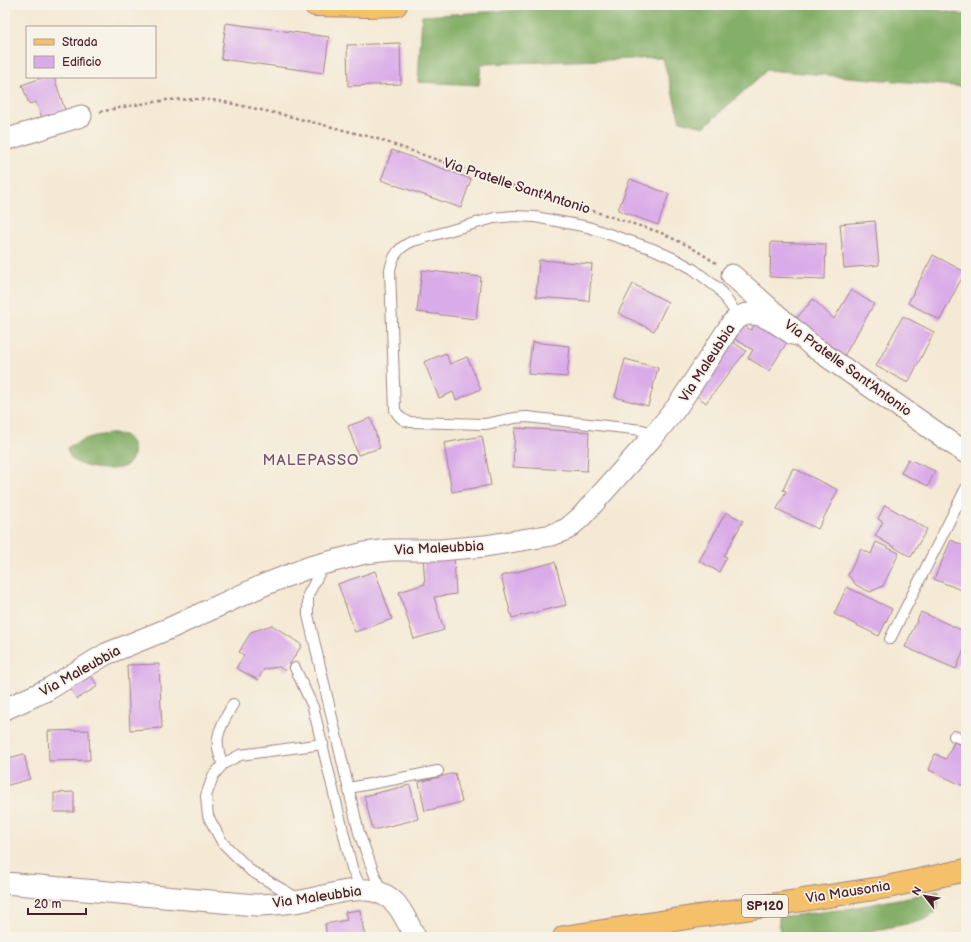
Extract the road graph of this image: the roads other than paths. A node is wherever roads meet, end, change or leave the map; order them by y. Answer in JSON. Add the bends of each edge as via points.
{"nodes":[{"id":1,"x":315,"y":5,"type":"edge"},
{"id":2,"x":396,"y":5,"type":"edge"},
{"id":3,"x":81,"y":116,"type":"road end"},
{"id":4,"x":5,"y":140,"type":"edge"},
{"id":5,"x":732,"y":276,"type":"road end"},
{"id":6,"x":738,"y":316,"type":"junction"},
{"id":7,"x":796,"y":332,"type":"junction"},
{"id":8,"x":655,"y":434,"type":"junction"},
{"id":9,"x":966,"y":453,"type":"edge"},
{"id":10,"x":966,"y":488,"type":"edge"},
{"id":11,"x":322,"y":564,"type":"junction"},
{"id":12,"x":890,"y":639,"type":"dead end"},
{"id":13,"x":295,"y":668,"type":"dead end"},
{"id":14,"x":234,"y":704,"type":"dead end"},
{"id":15,"x":5,"y":709,"type":"edge"},
{"id":16,"x":954,"y":736,"type":"dead end"},
{"id":17,"x":966,"y":740,"type":"edge"},
{"id":18,"x":323,"y":744,"type":"junction"},
{"id":19,"x":223,"y":764,"type":"junction"},
{"id":20,"x":438,"y":771,"type":"dead end"},
{"id":21,"x":349,"y":788,"type":"junction"},
{"id":22,"x":966,"y":870,"type":"edge"},
{"id":23,"x":5,"y":883,"type":"edge"},
{"id":24,"x":361,"y":890,"type":"junction"},
{"id":25,"x":382,"y":894,"type":"junction"},
{"id":26,"x":301,"y":901,"type":"junction"},
{"id":27,"x":415,"y":937,"type":"edge"},
{"id":28,"x":564,"y":937,"type":"edge"}],
"edges":[{"from":1,"to":2,"type":"main road"},
{"from":3,"to":4,"type":"street"},
{"from":5,"to":7,"type":"street","name":"Via Pratelle Sant'Antonio"},
{"from":6,"to":7,"type":"street","name":"Via Maleubbia","via":[[758,314],[793,334]]},
{"from":6,"to":8,"type":"street","name":"Via Maleubbia","via":[[678,406]]},
{"from":6,"to":8,"type":"lane","via":[[719,289],[693,268],[653,249],[588,227],[535,217],[494,218],[413,240],[398,250],[392,259],[390,270],[395,410],[403,420],[485,424],[527,417],[642,430]]},
{"from":7,"to":9,"type":"street","name":"Via Pratelle Sant'Antonio","via":[[812,346]]},
{"from":8,"to":11,"type":"street","name":"Via Maleubbia","via":[[568,529],[552,535],[485,546],[365,552]]},
{"from":10,"to":12,"type":"lane"},
{"from":11,"to":15,"type":"street","name":"Via Maleubbia","via":[[266,584],[106,654],[48,690]]},
{"from":11,"to":21,"type":"lane","via":[[308,595],[308,615]]},
{"from":13,"to":18,"type":"lane","via":[[313,707]]},
{"from":14,"to":19,"type":"lane","via":[[219,729],[217,741]]},
{"from":16,"to":17,"type":"lane"},
{"from":18,"to":19,"type":"lane","via":[[240,755]]},
{"from":18,"to":24,"type":"lane","via":[[352,868]]},
{"from":19,"to":26,"type":"lane","via":[[213,776],[206,796],[208,816],[222,842],[251,871]]},
{"from":20,"to":21,"type":"lane"},
{"from":21,"to":25,"type":"lane","via":[[359,833]]},
{"from":22,"to":28,"type":"main road","name":"Via Mausonia","number":"SP120","via":[[887,886]]},
{"from":23,"to":26,"type":"street","name":"Via Maleubbia","via":[[256,905]]},
{"from":24,"to":25,"type":"street","name":"Via Maleubbia"},
{"from":24,"to":26,"type":"street","name":"Via Maleubbia"},
{"from":25,"to":27,"type":"street","name":"Via Maleubbia","via":[[396,905]]}]}
